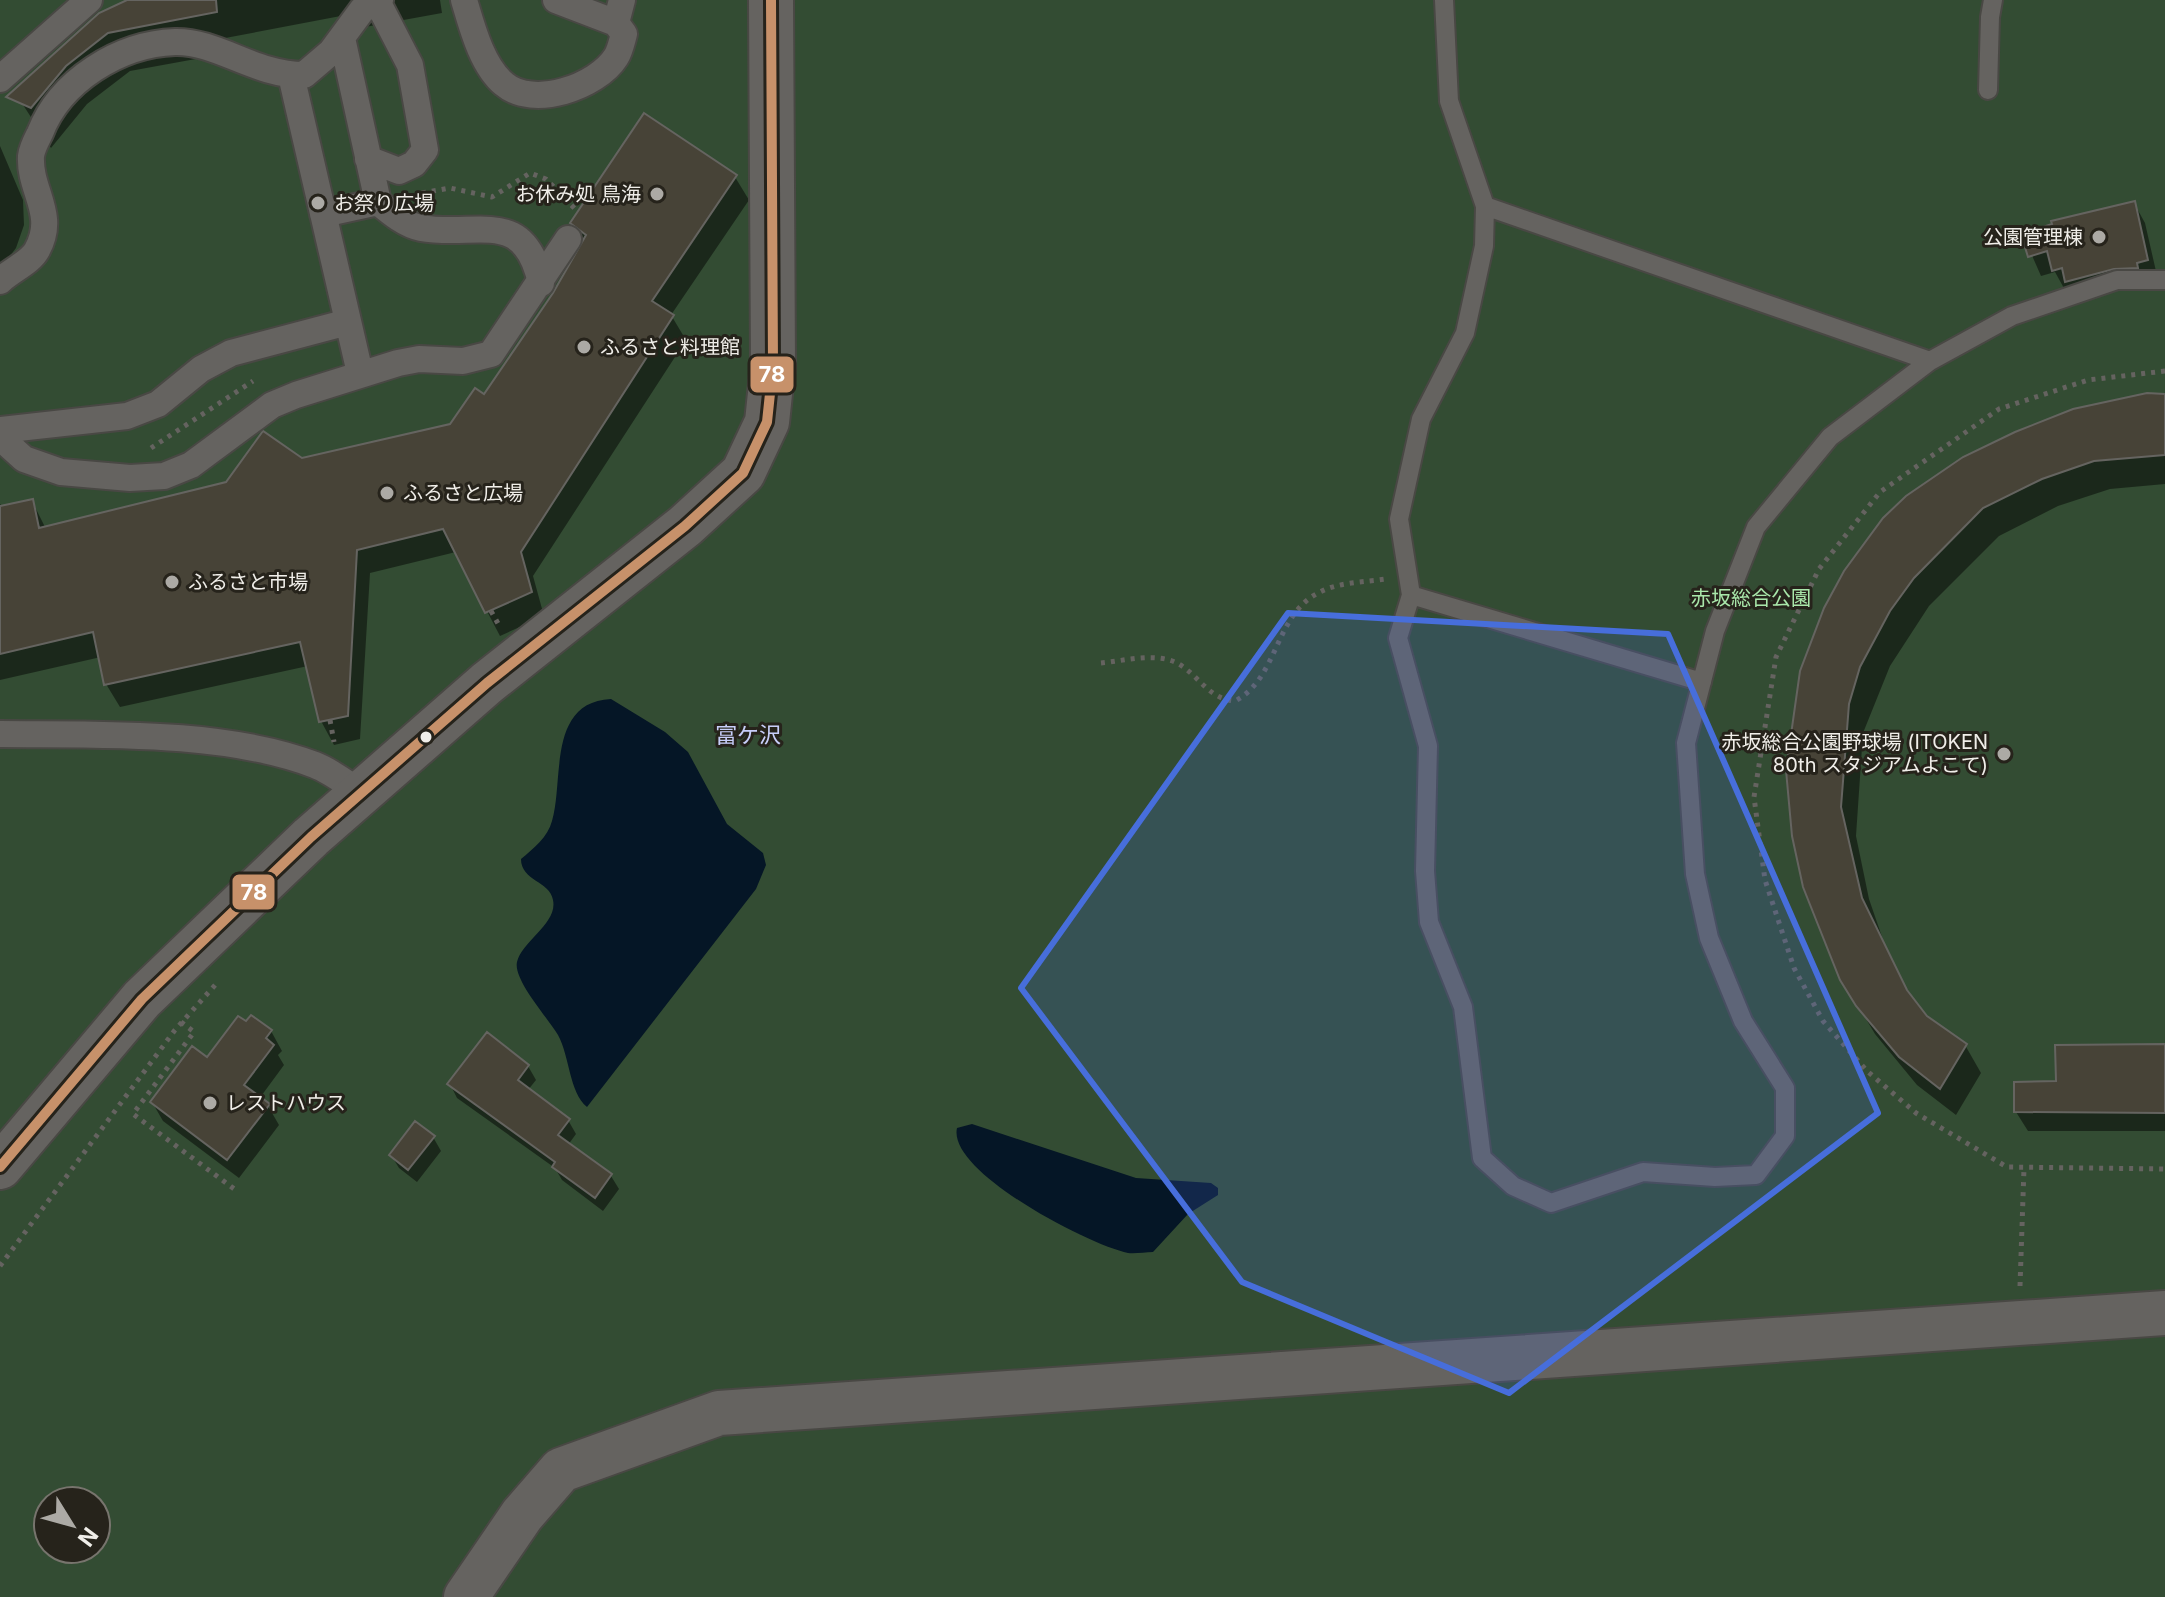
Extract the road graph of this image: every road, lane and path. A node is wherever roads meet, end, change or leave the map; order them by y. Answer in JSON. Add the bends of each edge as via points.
{"nodes":[{"id":1,"x":89,"y":0,"type":"edge"},
{"id":2,"x":464,"y":0,"type":"edge"},
{"id":3,"x":556,"y":0,"type":"edge"},
{"id":4,"x":771,"y":0,"type":"edge"},
{"id":5,"x":1444,"y":0,"type":"edge"},
{"id":6,"x":1993,"y":0,"type":"edge"},
{"id":7,"x":379,"y":1,"type":"edge"},
{"id":8,"x":619,"y":11,"type":"edge"},
{"id":9,"x":342,"y":38,"type":"junction"},
{"id":10,"x":291,"y":75,"type":"junction"},
{"id":11,"x":0,"y":79,"type":"edge"},
{"id":12,"x":1988,"y":90,"type":"dead end"},
{"id":13,"x":368,"y":159,"type":"junction"},
{"id":14,"x":378,"y":202,"type":"junction"},
{"id":15,"x":1485,"y":206,"type":"junction"},
{"id":16,"x":578,"y":212,"type":"dead end"},
{"id":17,"x":323,"y":214,"type":"junction"},
{"id":18,"x":568,"y":239,"type":"dead end"},
{"id":19,"x":2165,"y":280,"type":"edge"},
{"id":20,"x":0,"y":281,"type":"edge"},
{"id":21,"x":541,"y":283,"type":"junction"},
{"id":22,"x":348,"y":322,"type":"junction"},
{"id":23,"x":1930,"y":361,"type":"junction"},
{"id":24,"x":2165,"y":371,"type":"edge"},
{"id":25,"x":360,"y":373,"type":"junction"},
{"id":26,"x":0,"y":430,"type":"edge"},
{"id":27,"x":0,"y":437,"type":"edge"},
{"id":28,"x":1410,"y":585,"type":"junction"},
{"id":29,"x":1101,"y":663,"type":"dead end"},
{"id":30,"x":1702,"y":682,"type":"junction"},
{"id":31,"x":0,"y":734,"type":"edge"},
{"id":32,"x":361,"y":793,"type":"junction"},
{"id":33,"x":218,"y":981,"type":"dead end"},
{"id":34,"x":181,"y":1022,"type":"junction"},
{"id":35,"x":0,"y":1167,"type":"edge"},
{"id":36,"x":2024,"y":1168,"type":"junction"},
{"id":37,"x":2165,"y":1169,"type":"edge"},
{"id":38,"x":237,"y":1191,"type":"dead end"},
{"id":39,"x":0,"y":1266,"type":"edge"},
{"id":40,"x":2165,"y":1313,"type":"edge"},
{"id":41,"x":2019,"y":1323,"type":"junction"},
{"id":42,"x":466,"y":1597,"type":"edge"}],
"edges":[{"from":1,"to":11,"type":"street"},
{"from":2,"to":8,"type":"street","via":[[488,65],[506,86],[541,96],[584,83],[615,59],[624,34]]},
{"from":3,"to":8,"type":"street"},
{"from":4,"to":32,"type":"street","via":[[773,365],[767,422],[743,473]]},
{"from":5,"to":15,"type":"lane","via":[[1449,101]]},
{"from":6,"to":12,"type":"lane"},
{"from":7,"to":9,"type":"street","via":[[362,10]]},
{"from":7,"to":13,"type":"street","via":[[410,65],[425,150],[399,171]]},
{"from":9,"to":10,"type":"street","via":[[304,75]]},
{"from":9,"to":13,"type":"street"},
{"from":10,"to":17,"type":"street"},
{"from":10,"to":20,"type":"street","via":[[250,66],[211,48],[175,42],[129,52],[76,80],[47,115],[31,155],[47,221],[36,253]]},
{"from":13,"to":14,"type":"street"},
{"from":14,"to":16,"type":"path","via":[[450,188],[492,197],[530,173],[546,179]]},
{"from":14,"to":17,"type":"street"},
{"from":14,"to":21,"type":"street","via":[[417,228],[499,228],[533,254]]},
{"from":15,"to":23,"type":"lane"},
{"from":15,"to":28,"type":"lane","via":[[1484,246],[1465,333],[1421,419],[1399,519]]},
{"from":17,"to":22,"type":"street"},
{"from":18,"to":21,"type":"street"},
{"from":19,"to":23,"type":"lane","via":[[2117,280],[2012,316]]},
{"from":21,"to":25,"type":"street","via":[[491,354],[463,361],[419,359]]},
{"from":22,"to":25,"type":"street"},
{"from":22,"to":26,"type":"street","via":[[231,353],[192,375],[158,404],[127,416]]},
{"from":23,"to":30,"type":"lane","via":[[1830,437],[1756,527],[1715,631]]},
{"from":24,"to":36,"type":"path","via":[[2088,380],[1999,409],[1880,492],[1819,569],[1776,657],[1754,797],[1765,880],[1794,968],[1823,1021],[1877,1080],[1971,1148],[2007,1167]]},
{"from":25,"to":27,"type":"street","via":[[272,405],[220,447],[164,476],[61,472],[24,459]]},
{"from":28,"to":29,"type":"path","via":[[1318,592],[1283,630],[1260,682],[1235,701],[1217,697],[1178,663],[1160,658]]},
{"from":28,"to":30,"type":"lane"},
{"from":28,"to":30,"type":"lane","via":[[1398,638],[1428,746],[1429,922],[1463,1007],[1482,1158],[1513,1186],[1551,1203],[1643,1172],[1756,1175],[1785,1136],[1785,1088],[1743,1021],[1709,938],[1695,874],[1686,743]]},
{"from":31,"to":32,"type":"street","via":[[209,742],[260,749],[317,765]]},
{"from":32,"to":35,"type":"street","via":[[142,999]]},
{"from":33,"to":34,"type":"path"},
{"from":34,"to":38,"type":"path","via":[[194,1032],[133,1114]]},
{"from":34,"to":39,"type":"path"},
{"from":36,"to":37,"type":"path"},
{"from":36,"to":41,"type":"path"},
{"from":40,"to":41,"type":"street"},
{"from":41,"to":42,"type":"street","via":[[719,1413],[561,1470],[522,1515]]}]}
